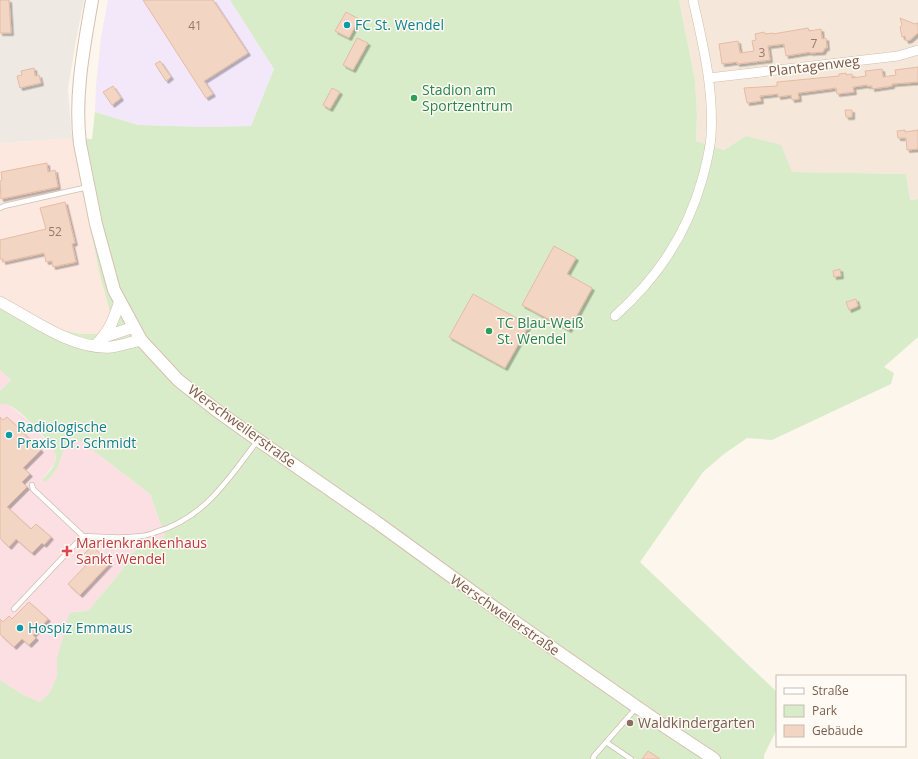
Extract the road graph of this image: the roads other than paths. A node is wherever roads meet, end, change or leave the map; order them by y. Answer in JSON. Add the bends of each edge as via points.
{"nodes":[{"id":1,"x":92,"y":0,"type":"edge"},
{"id":2,"x":693,"y":0,"type":"edge"},
{"id":3,"x":918,"y":50,"type":"edge"},
{"id":4,"x":709,"y":78,"type":"junction"},
{"id":5,"x":88,"y":187,"type":"junction"},
{"id":6,"x":0,"y":208,"type":"edge"},
{"id":7,"x":0,"y":302,"type":"edge"},
{"id":8,"x":120,"y":302,"type":"junction"},
{"id":9,"x":615,"y":316,"type":"dead end"},
{"id":10,"x":134,"y":327,"type":"junction"},
{"id":11,"x":104,"y":336,"type":"junction"},
{"id":12,"x":141,"y":340,"type":"junction"},
{"id":13,"x":95,"y":346,"type":"junction"},
{"id":14,"x":258,"y":440,"type":"junction"},
{"id":15,"x":32,"y":486,"type":"dead end"},
{"id":16,"x":83,"y":536,"type":"junction"},
{"id":17,"x":14,"y":609,"type":"dead end"},
{"id":18,"x":637,"y":707,"type":"junction"},
{"id":19,"x":606,"y":742,"type":"junction"},
{"id":20,"x":593,"y":759,"type":"edge"},
{"id":21,"x":631,"y":759,"type":"edge"},
{"id":22,"x":714,"y":759,"type":"edge"}],
"edges":[{"from":1,"to":5,"type":"main road","name":"Werschweilerstraße","via":[[78,89],[78,131]]},
{"from":2,"to":4,"type":"street"},
{"from":3,"to":4,"type":"street","name":"Plantagenweg","via":[[898,56]]},
{"from":4,"to":9,"type":"street","via":[[711,135],[708,159],[690,215],[663,265],[634,299]]},
{"from":5,"to":6,"type":"lane"},
{"from":5,"to":8,"type":"main road","name":"Werschweilerstraße","via":[[106,264]]},
{"from":7,"to":13,"type":"street","via":[[56,333]]},
{"from":8,"to":10,"type":"main road","name":"Werschweilerstraße"},
{"from":8,"to":11,"type":"street","via":[[111,327]]},
{"from":10,"to":11,"type":"street"},
{"from":10,"to":12,"type":"main road","name":"Werschweilerstraße"},
{"from":11,"to":13,"type":"street"},
{"from":12,"to":13,"type":"street","via":[[110,347]]},
{"from":12,"to":14,"type":"main road","name":"Werschweilerstraße","via":[[178,380]]},
{"from":14,"to":16,"type":"lane","via":[[202,508],[179,523],[143,536]]},
{"from":14,"to":18,"type":"main road","name":"Werschweilerstraße"},
{"from":15,"to":16,"type":"lane"},
{"from":16,"to":17,"type":"lane"},
{"from":18,"to":19,"type":"lane"},
{"from":18,"to":22,"type":"main road","name":"Werschweilerstraße"},
{"from":19,"to":20,"type":"lane"},
{"from":19,"to":21,"type":"lane"}]}
